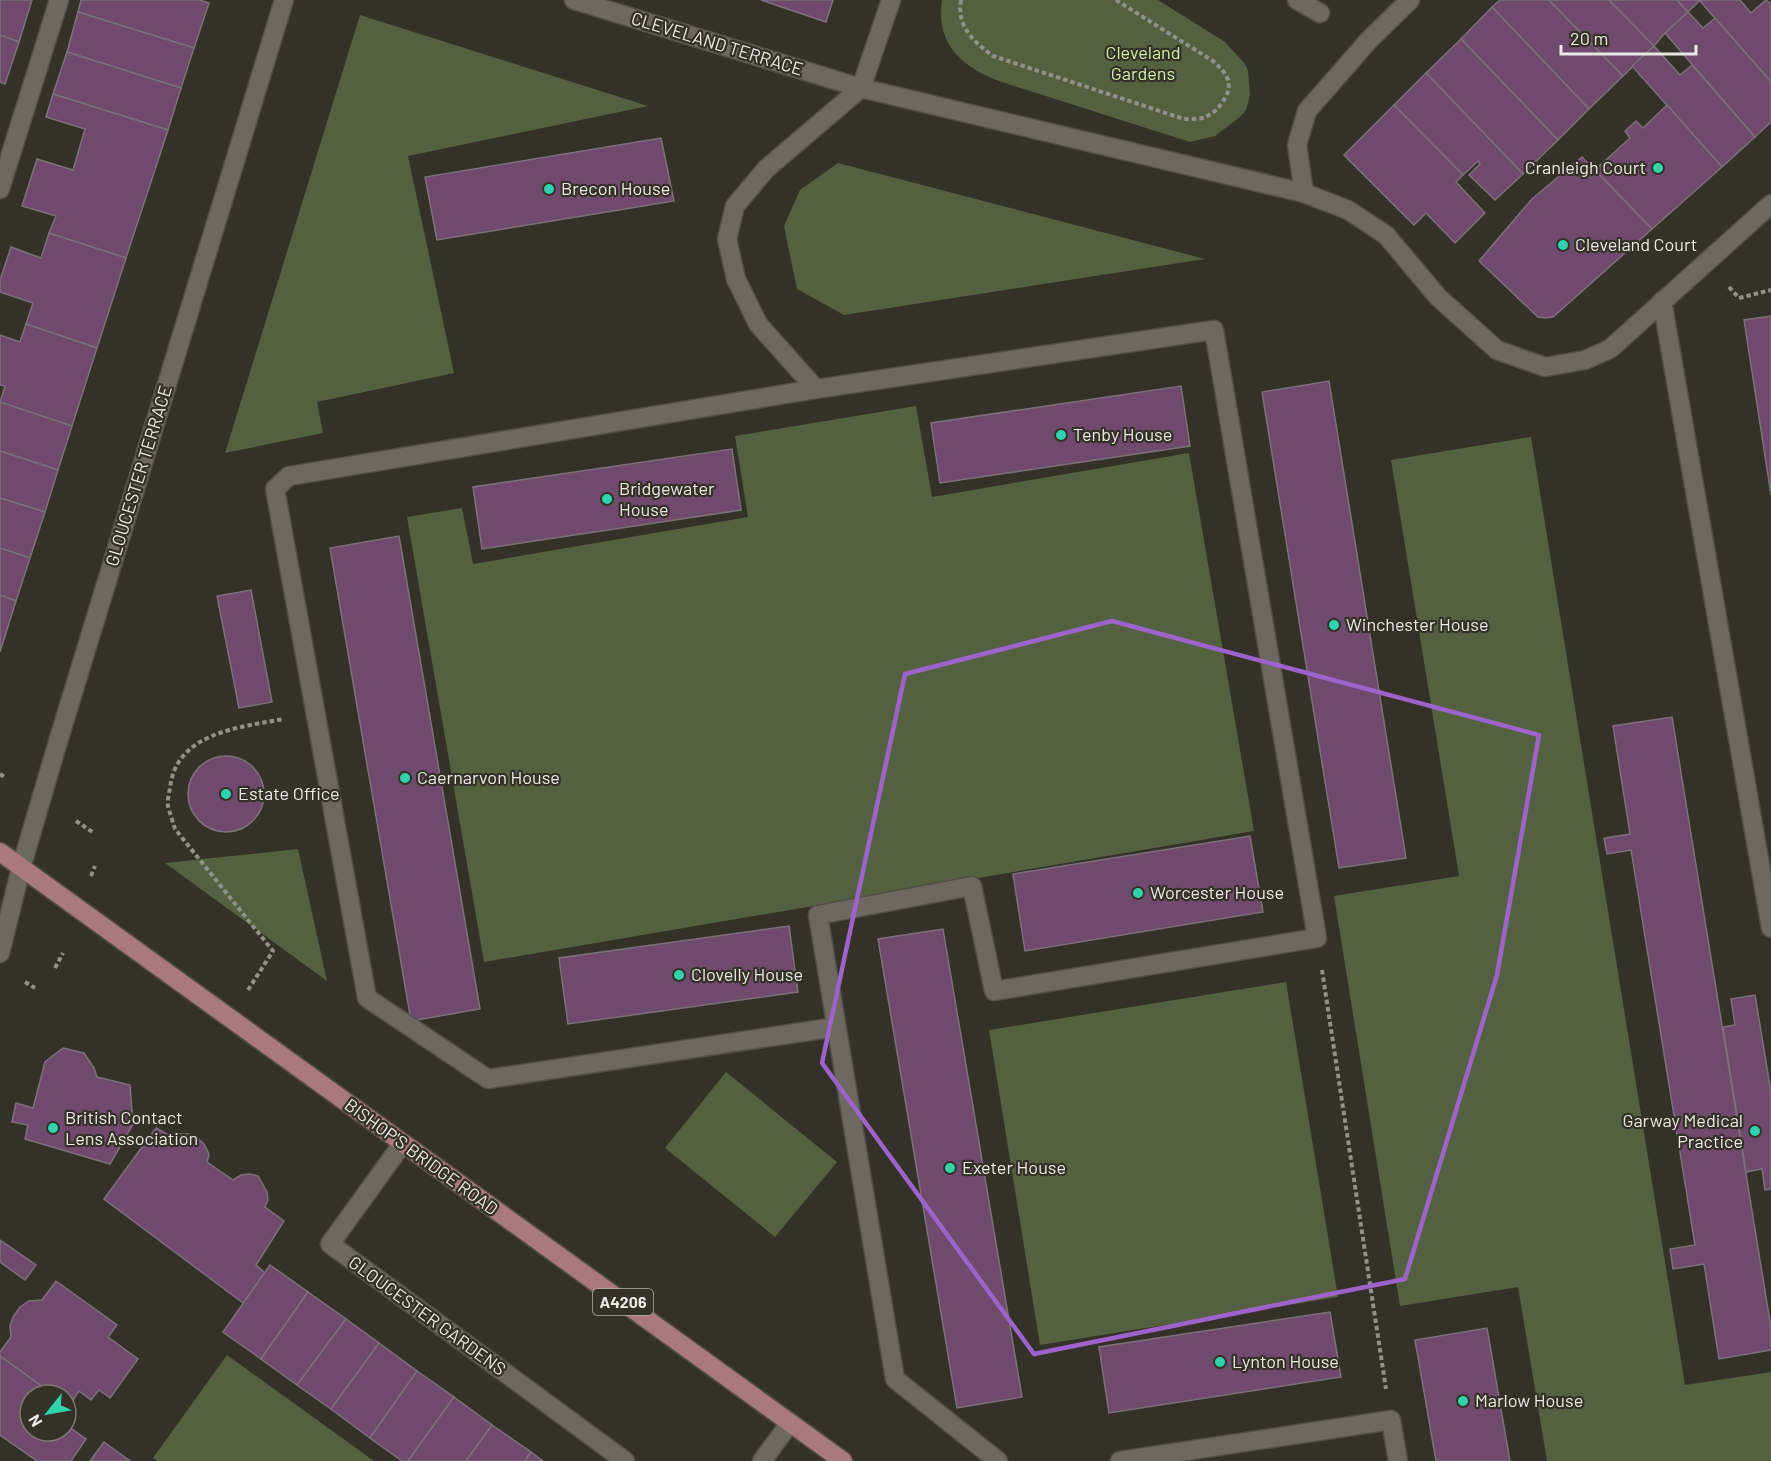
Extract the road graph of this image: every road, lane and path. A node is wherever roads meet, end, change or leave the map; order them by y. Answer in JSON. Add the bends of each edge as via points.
{"nodes":[{"id":1,"x":59,"y":0,"type":"edge"},
{"id":2,"x":284,"y":0,"type":"edge"},
{"id":3,"x":573,"y":0,"type":"edge"},
{"id":4,"x":891,"y":0,"type":"edge"},
{"id":5,"x":961,"y":0,"type":"edge"},
{"id":6,"x":1116,"y":0,"type":"edge"},
{"id":7,"x":1297,"y":0,"type":"edge"},
{"id":8,"x":1410,"y":0,"type":"edge"},
{"id":9,"x":596,"y":3,"type":"edge"},
{"id":10,"x":1320,"y":13,"type":"dead end"},
{"id":11,"x":861,"y":88,"type":"junction"},
{"id":12,"x":0,"y":189,"type":"edge"},
{"id":13,"x":1304,"y":193,"type":"junction"},
{"id":14,"x":1771,"y":204,"type":"edge"},
{"id":15,"x":1706,"y":262,"type":"junction"},
{"id":16,"x":1771,"y":290,"type":"edge"},
{"id":17,"x":1662,"y":301,"type":"junction"},
{"id":18,"x":816,"y":389,"type":"junction"},
{"id":19,"x":316,"y":712,"type":"junction"},
{"id":20,"x":0,"y":774,"type":"edge"},
{"id":21,"x":6,"y":778,"type":"dead end"},
{"id":22,"x":76,"y":821,"type":"dead end"},
{"id":23,"x":94,"y":833,"type":"dead end"},
{"id":24,"x":0,"y":852,"type":"edge"},
{"id":25,"x":95,"y":866,"type":"dead end"},
{"id":26,"x":21,"y":868,"type":"junction"},
{"id":27,"x":90,"y":876,"type":"dead end"},
{"id":28,"x":1771,"y":928,"type":"edge"},
{"id":29,"x":1317,"y":938,"type":"junction"},
{"id":30,"x":0,"y":953,"type":"edge"},
{"id":31,"x":63,"y":953,"type":"dead end"},
{"id":32,"x":55,"y":968,"type":"dead end"},
{"id":33,"x":25,"y":982,"type":"dead end"},
{"id":34,"x":35,"y":988,"type":"dead end"},
{"id":35,"x":230,"y":1019,"type":"junction"},
{"id":36,"x":836,"y":1027,"type":"junction"},
{"id":37,"x":403,"y":1143,"type":"junction"},
{"id":38,"x":1391,"y":1419,"type":"junction"},
{"id":39,"x":790,"y":1423,"type":"junction"},
{"id":40,"x":625,"y":1461,"type":"edge"},
{"id":41,"x":762,"y":1461,"type":"edge"},
{"id":42,"x":843,"y":1461,"type":"edge"},
{"id":43,"x":998,"y":1461,"type":"edge"},
{"id":44,"x":1120,"y":1461,"type":"edge"},
{"id":45,"x":1398,"y":1461,"type":"edge"}],
"edges":[{"from":1,"to":12,"type":"street"},
{"from":2,"to":26,"type":"street","name":"GLOUCESTER TERRACE"},
{"from":3,"to":9,"type":"street","name":"CLEVELAND TERRACE"},
{"from":4,"to":11,"type":"street"},
{"from":5,"to":6,"type":"path","via":[[962,24],[974,42],[993,56],[1184,119],[1202,118],[1216,111],[1229,95],[1230,82],[1223,69]]},
{"from":7,"to":10,"type":"street"},
{"from":8,"to":13,"type":"street","via":[[1307,111],[1297,146]]},
{"from":9,"to":11,"type":"street","name":"CLEVELAND TERRACE"},
{"from":11,"to":13,"type":"street"},
{"from":11,"to":18,"type":"street","via":[[766,169],[735,206],[727,239],[736,279],[758,324]]},
{"from":13,"to":17,"type":"street","via":[[1348,210],[1386,235],[1438,297],[1497,350],[1545,367],[1585,360],[1610,349]]},
{"from":14,"to":15,"type":"street"},
{"from":15,"to":16,"type":"path","via":[[1739,297]]},
{"from":15,"to":17,"type":"street"},
{"from":17,"to":28,"type":"street"},
{"from":18,"to":19,"type":"street","via":[[289,476],[275,489]]},
{"from":18,"to":29,"type":"street","via":[[1214,330]]},
{"from":19,"to":35,"type":"path","via":[[223,731],[198,743],[178,760],[171,775],[168,805],[175,829],[273,951]]},
{"from":19,"to":36,"type":"street","via":[[367,998],[488,1079]]},
{"from":20,"to":21,"type":"path"},
{"from":22,"to":23,"type":"path"},
{"from":24,"to":26,"type":"main road","name":"BISHOP'S BRIDGE ROAD","number":"A4206"},
{"from":25,"to":27,"type":"path"},
{"from":26,"to":30,"type":"street","name":"GLOUCESTER TERRACE"},
{"from":26,"to":35,"type":"main road","name":"BISHOP'S BRIDGE ROAD","number":"A4206"},
{"from":29,"to":36,"type":"street","via":[[994,991],[972,886],[829,912],[818,915]]},
{"from":29,"to":38,"type":"path"},
{"from":31,"to":32,"type":"path"},
{"from":33,"to":34,"type":"path"},
{"from":35,"to":37,"type":"main road","name":"BISHOP'S BRIDGE ROAD","number":"A4206"},
{"from":36,"to":43,"type":"street","via":[[895,1379]]},
{"from":37,"to":39,"type":"main road","name":"BISHOP'S BRIDGE ROAD","number":"A4206"},
{"from":37,"to":40,"type":"street","name":"GLOUCESTER GARDENS","via":[[330,1244]]},
{"from":38,"to":44,"type":"street"},
{"from":38,"to":45,"type":"street"},
{"from":39,"to":41,"type":"street"},
{"from":39,"to":42,"type":"main road","name":"BISHOP'S BRIDGE ROAD","number":"A4206"}]}
